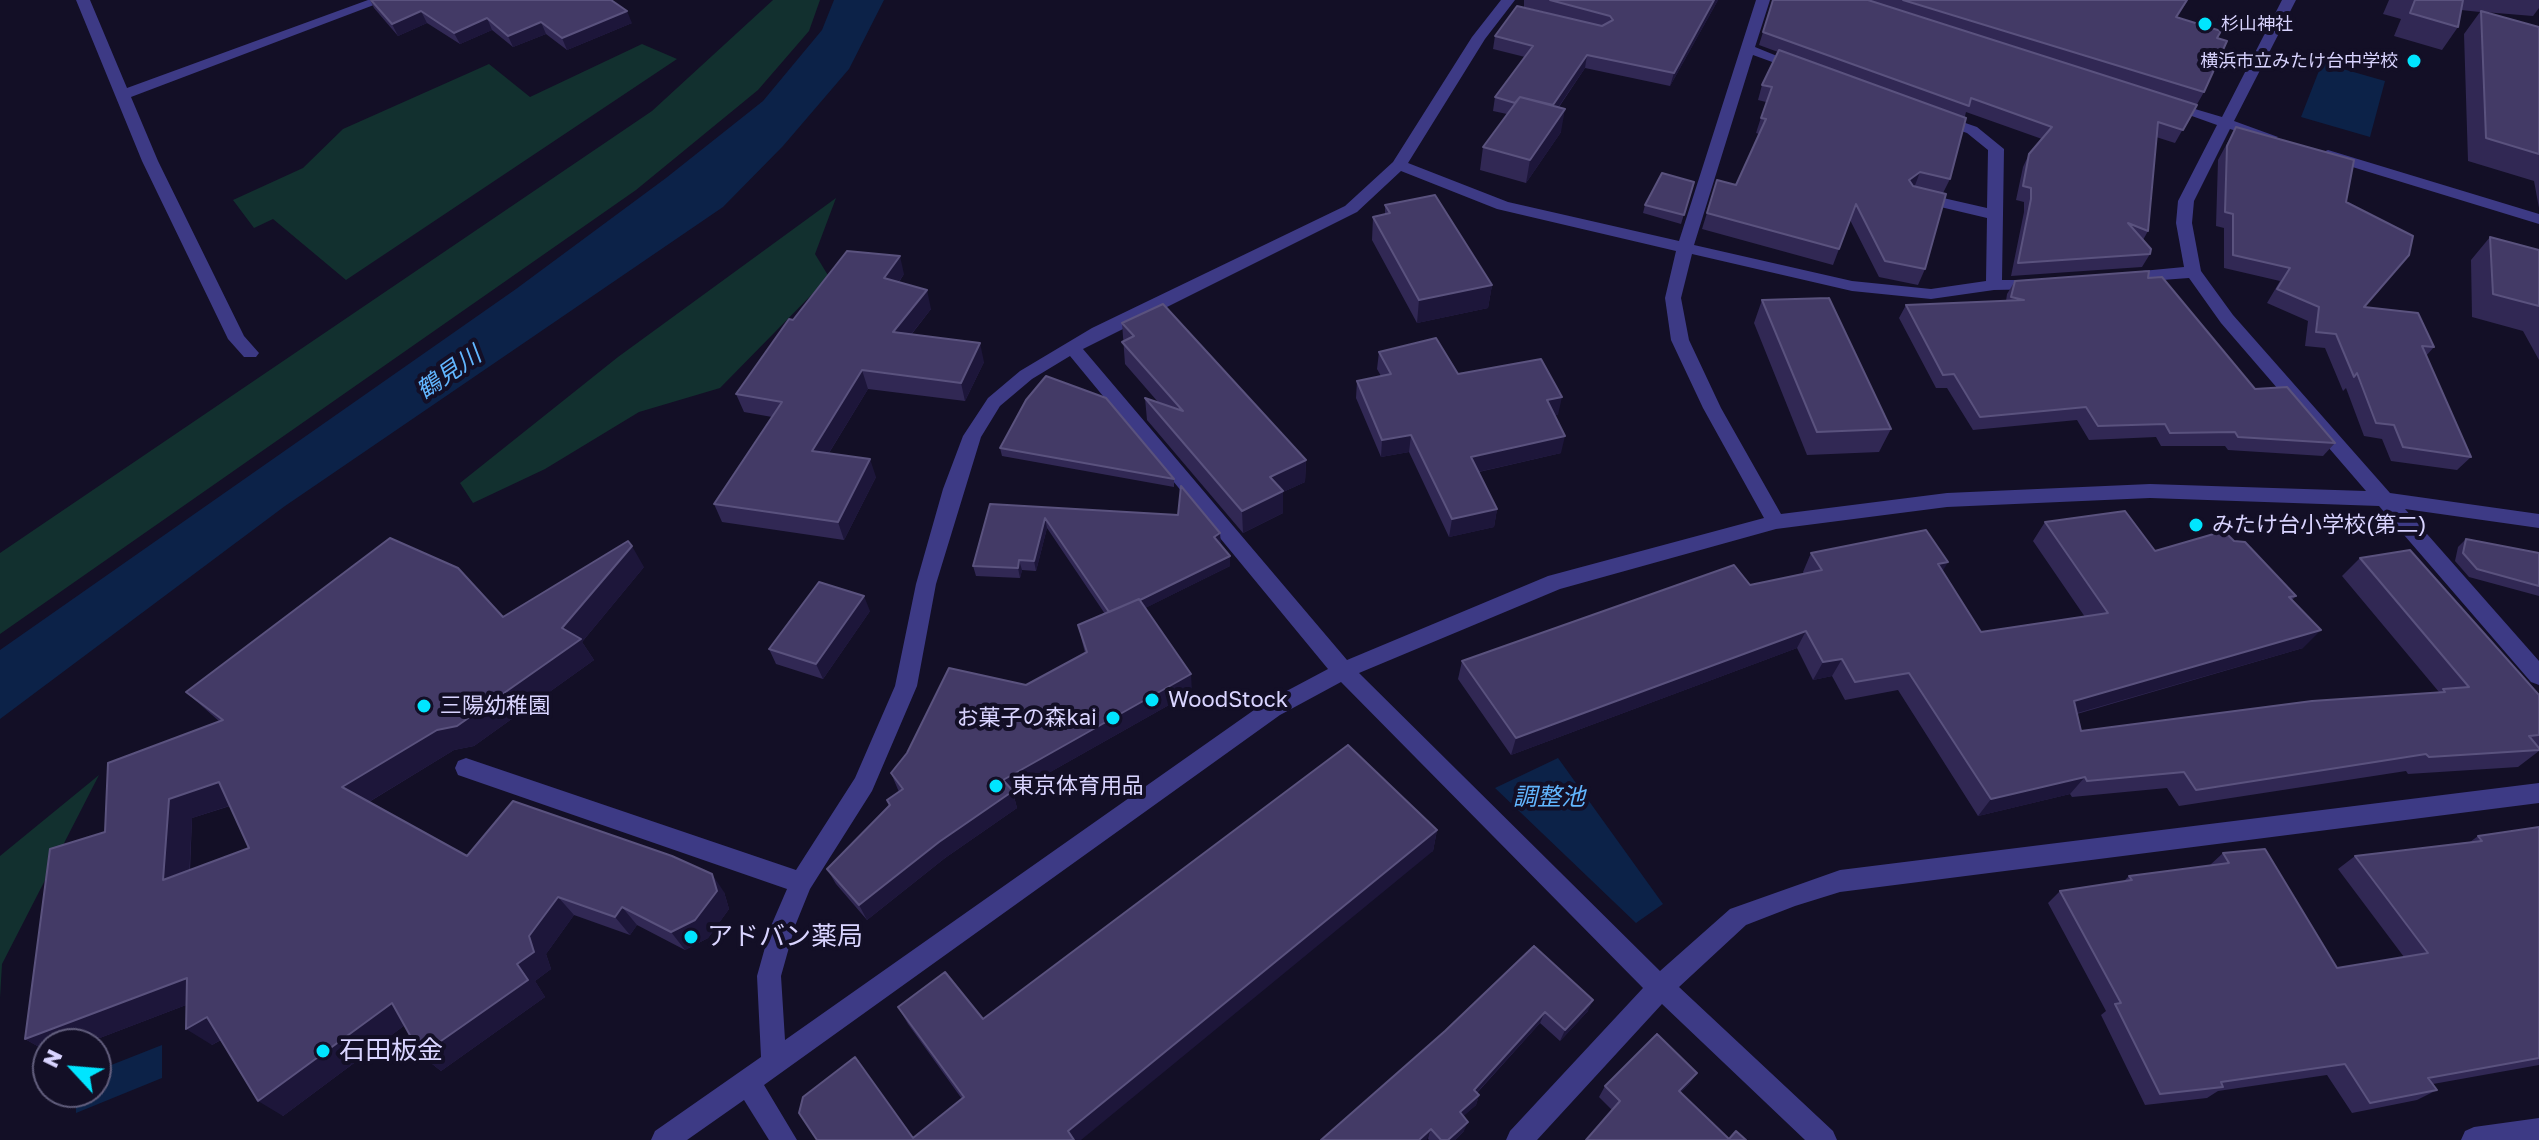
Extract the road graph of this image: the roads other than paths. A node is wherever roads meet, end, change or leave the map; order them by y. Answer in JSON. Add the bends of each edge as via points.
{"nodes":[{"id":1,"x":83,"y":0,"type":"edge"},
{"id":2,"x":380,"y":0,"type":"edge"},
{"id":3,"x":1763,"y":0,"type":"edge"},
{"id":4,"x":2289,"y":0,"type":"edge"},
{"id":5,"x":1509,"y":7,"type":"edge"},
{"id":6,"x":1748,"y":49,"type":"junction"},
{"id":7,"x":1808,"y":71,"type":"edge"},
{"id":8,"x":122,"y":95,"type":"junction"},
{"id":9,"x":2149,"y":99,"type":"edge"},
{"id":10,"x":1928,"y":114,"type":"edge"},
{"id":11,"x":2224,"y":123,"type":"junction"},
{"id":12,"x":2285,"y":142,"type":"edge"},
{"id":13,"x":2315,"y":151,"type":"edge"},
{"id":14,"x":1399,"y":165,"type":"junction"},
{"id":15,"x":1913,"y":196,"type":"edge"},
{"id":16,"x":1995,"y":215,"type":"junction"},
{"id":17,"x":2539,"y":219,"type":"edge"},
{"id":18,"x":1685,"y":248,"type":"junction"},
{"id":19,"x":2193,"y":272,"type":"junction"},
{"id":20,"x":2104,"y":280,"type":"edge"},
{"id":21,"x":2060,"y":283,"type":"edge"},
{"id":22,"x":1994,"y":285,"type":"junction"},
{"id":23,"x":1072,"y":347,"type":"junction"},
{"id":24,"x":250,"y":353,"type":"dead end"},
{"id":25,"x":2384,"y":499,"type":"junction"},
{"id":26,"x":2539,"y":521,"type":"edge"},
{"id":27,"x":1776,"y":522,"type":"junction"},
{"id":28,"x":1343,"y":671,"type":"junction"},
{"id":29,"x":2539,"y":676,"type":"edge"},
{"id":30,"x":466,"y":768,"type":"dead end"},
{"id":31,"x":2539,"y":793,"type":"edge"},
{"id":32,"x":801,"y":883,"type":"junction"},
{"id":33,"x":1660,"y":988,"type":"junction"},
{"id":34,"x":774,"y":1061,"type":"junction"},
{"id":35,"x":746,"y":1080,"type":"junction"},
{"id":36,"x":2539,"y":1131,"type":"edge"},
{"id":37,"x":664,"y":1140,"type":"edge"},
{"id":38,"x":784,"y":1140,"type":"edge"},
{"id":39,"x":1519,"y":1140,"type":"edge"},
{"id":40,"x":1824,"y":1140,"type":"edge"},
{"id":41,"x":2474,"y":1140,"type":"edge"}],
"edges":[{"from":1,"to":8,"type":"street"},
{"from":2,"to":8,"type":"street"},
{"from":3,"to":6,"type":"street"},
{"from":4,"to":11,"type":"street"},
{"from":5,"to":14,"type":"street","via":[[1479,37]]},
{"from":6,"to":7,"type":"street"},
{"from":6,"to":18,"type":"street"},
{"from":8,"to":24,"type":"street","via":[[237,339]]},
{"from":9,"to":11,"type":"street"},
{"from":10,"to":16,"type":"street","via":[[1972,130],[1996,149]]},
{"from":11,"to":12,"type":"street"},
{"from":11,"to":19,"type":"street","via":[[2186,201],[2184,223]]},
{"from":13,"to":17,"type":"street"},
{"from":14,"to":18,"type":"street","via":[[1503,206]]},
{"from":14,"to":23,"type":"street","via":[[1351,209]]},
{"from":15,"to":16,"type":"street"},
{"from":16,"to":22,"type":"street"},
{"from":18,"to":22,"type":"street","via":[[1852,286],[1931,294]]},
{"from":18,"to":27,"type":"street","via":[[1673,298],[1680,340]]},
{"from":19,"to":20,"type":"street"},
{"from":19,"to":25,"type":"street","via":[[2227,319]]},
{"from":21,"to":22,"type":"street"},
{"from":23,"to":28,"type":"street"},
{"from":23,"to":32,"type":"street","via":[[994,402],[972,436],[926,584],[906,686],[864,784]]},
{"from":25,"to":26,"type":"street"},
{"from":25,"to":27,"type":"street","via":[[2150,491],[1947,500]]},
{"from":25,"to":29,"type":"street"},
{"from":27,"to":28,"type":"street","via":[[1555,582]]},
{"from":28,"to":33,"type":"street"},
{"from":28,"to":34,"type":"street","via":[[1272,709]]},
{"from":30,"to":32,"type":"street"},
{"from":31,"to":33,"type":"street","via":[[1840,881],[1738,917]]},
{"from":32,"to":34,"type":"street","via":[[769,976]]},
{"from":33,"to":39,"type":"street"},
{"from":33,"to":40,"type":"street"},
{"from":34,"to":35,"type":"street"},
{"from":35,"to":37,"type":"street"},
{"from":35,"to":38,"type":"street"},
{"from":36,"to":41,"type":"street"}]}
